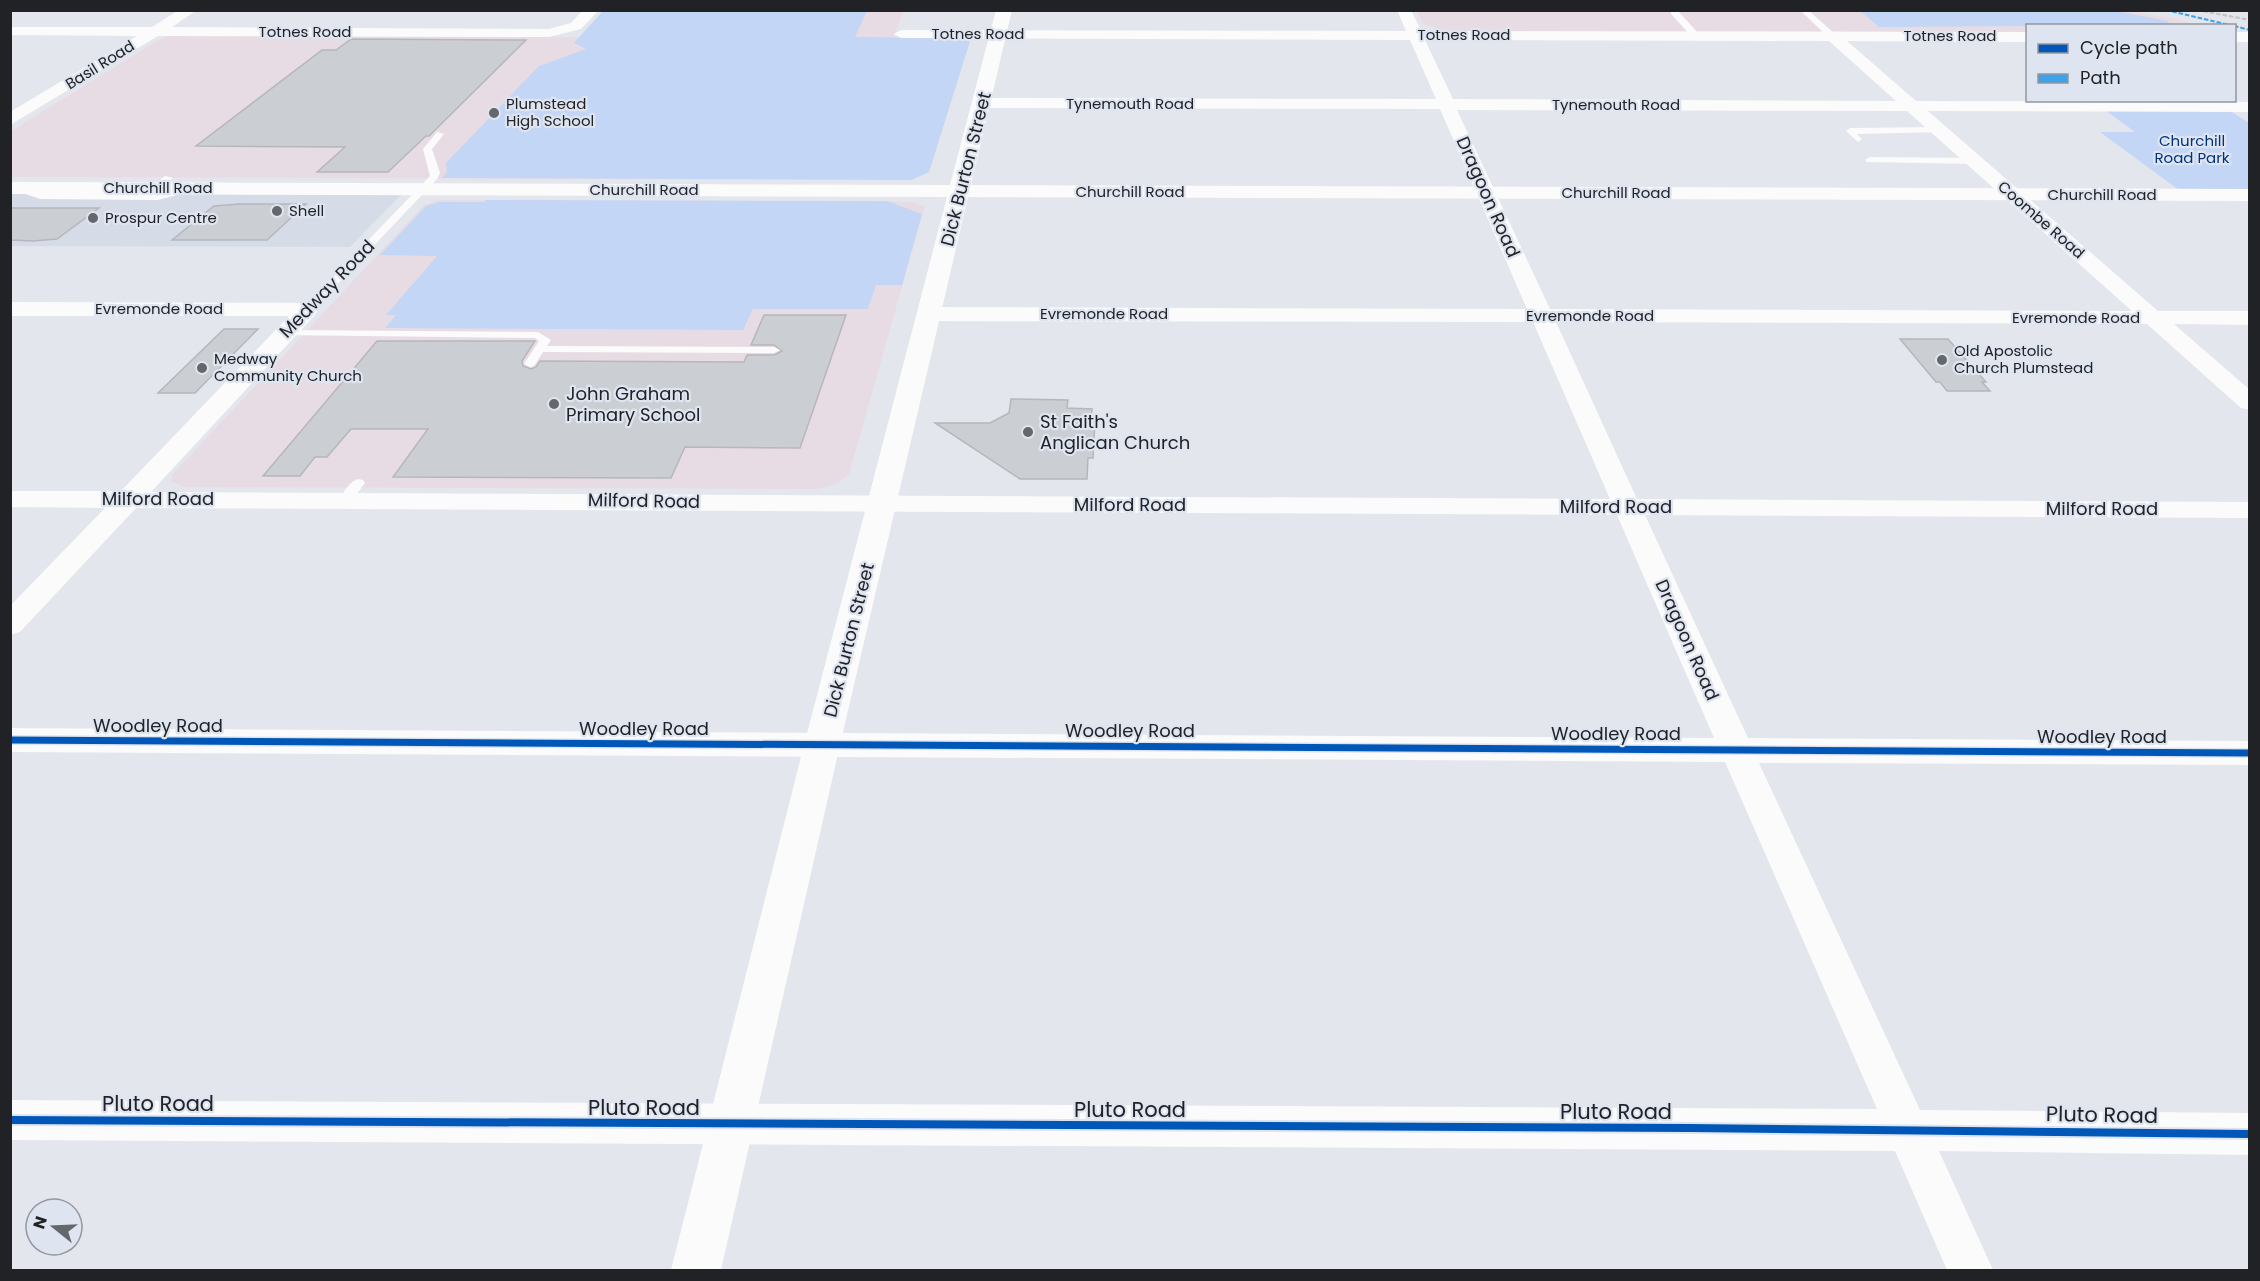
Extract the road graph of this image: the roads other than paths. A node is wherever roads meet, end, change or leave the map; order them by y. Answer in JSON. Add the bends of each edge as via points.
{"nodes":[{"id":1,"x":190,"y":10,"type":"edge"},
{"id":2,"x":592,"y":10,"type":"edge"},
{"id":3,"x":1404,"y":10,"type":"edge"},
{"id":4,"x":1803,"y":10,"type":"edge"},
{"id":5,"x":1674,"y":12,"type":"edge"},
{"id":6,"x":1001,"y":22,"type":"edge"},
{"id":7,"x":10,"y":31,"type":"edge"},
{"id":8,"x":155,"y":32,"type":"junction"},
{"id":9,"x":902,"y":34,"type":"dead end"},
{"id":10,"x":1415,"y":35,"type":"junction"},
{"id":11,"x":1696,"y":36,"type":"junction"},
{"id":12,"x":1832,"y":36,"type":"junction"},
{"id":13,"x":2026,"y":37,"type":"edge"},
{"id":14,"x":10,"y":100,"type":"edge"},
{"id":15,"x":43,"y":100,"type":"junction"},
{"id":16,"x":982,"y":103,"type":"junction"},
{"id":17,"x":1446,"y":105,"type":"junction"},
{"id":18,"x":1911,"y":106,"type":"junction"},
{"id":19,"x":2250,"y":107,"type":"edge"},
{"id":20,"x":10,"y":120,"type":"edge"},
{"id":21,"x":1939,"y":130,"type":"junction"},
{"id":22,"x":440,"y":134,"type":"dead end"},
{"id":23,"x":1858,"y":139,"type":"dead end"},
{"id":24,"x":1869,"y":160,"type":"dead end"},
{"id":25,"x":1974,"y":161,"type":"junction"},
{"id":26,"x":14,"y":188,"type":"edge"},
{"id":27,"x":200,"y":188,"type":"junction"},
{"id":28,"x":422,"y":189,"type":"junction"},
{"id":29,"x":958,"y":191,"type":"junction"},
{"id":30,"x":1486,"y":193,"type":"junction"},
{"id":31,"x":2013,"y":195,"type":"junction"},
{"id":32,"x":2250,"y":195,"type":"edge"},
{"id":33,"x":10,"y":309,"type":"edge"},
{"id":34,"x":307,"y":310,"type":"junction"},
{"id":35,"x":931,"y":314,"type":"junction"},
{"id":36,"x":1541,"y":316,"type":"junction"},
{"id":37,"x":2153,"y":318,"type":"junction"},
{"id":38,"x":2250,"y":318,"type":"edge"},
{"id":39,"x":285,"y":333,"type":"junction"},
{"id":40,"x":540,"y":349,"type":"junction"},
{"id":41,"x":774,"y":350,"type":"dead end"},
{"id":42,"x":530,"y":364,"type":"dead end"},
{"id":43,"x":2250,"y":403,"type":"edge"},
{"id":44,"x":10,"y":498,"type":"edge"},
{"id":45,"x":130,"y":499,"type":"junction"},
{"id":46,"x":883,"y":503,"type":"junction"},
{"id":47,"x":1628,"y":507,"type":"junction"},
{"id":48,"x":2250,"y":510,"type":"edge"},
{"id":49,"x":10,"y":625,"type":"edge"},
{"id":50,"x":10,"y":740,"type":"edge"},
{"id":51,"x":822,"y":745,"type":"junction"},
{"id":52,"x":1737,"y":750,"type":"junction"},
{"id":53,"x":2250,"y":753,"type":"edge"},
{"id":54,"x":10,"y":1120,"type":"edge"},
{"id":55,"x":731,"y":1125,"type":"junction"},
{"id":56,"x":1907,"y":1129,"type":"junction"},
{"id":57,"x":2250,"y":1134,"type":"edge"},
{"id":58,"x":696,"y":1270,"type":"edge"},
{"id":59,"x":1970,"y":1270,"type":"edge"}],
"edges":[{"from":1,"to":8,"type":"street","name":"Basil Road"},
{"from":2,"to":8,"type":"street","name":"Totnes Road","via":[[576,26],[549,33]]},
{"from":3,"to":10,"type":"street","name":"Dragoon Road"},
{"from":4,"to":12,"type":"lane"},
{"from":5,"to":11,"type":"lane"},
{"from":6,"to":9,"type":"street","name":"Totnes Road"},
{"from":6,"to":10,"type":"street","name":"Totnes Road"},
{"from":6,"to":16,"type":"street","name":"Dick Burton Street"},
{"from":7,"to":8,"type":"street","name":"Totnes Road"},
{"from":8,"to":15,"type":"street","name":"Basil Road"},
{"from":10,"to":11,"type":"street","name":"Totnes Road"},
{"from":10,"to":17,"type":"street","name":"Dragoon Road"},
{"from":11,"to":12,"type":"street","name":"Totnes Road"},
{"from":12,"to":13,"type":"street","name":"Totnes Road"},
{"from":12,"to":18,"type":"street","name":"Coombe Road"},
{"from":14,"to":15,"type":"street"},
{"from":15,"to":20,"type":"street","name":"Basil Road"},
{"from":16,"to":17,"type":"street","name":"Tynemouth Road"},
{"from":16,"to":29,"type":"street","name":"Dick Burton Street"},
{"from":17,"to":18,"type":"street","name":"Tynemouth Road"},
{"from":17,"to":30,"type":"street","name":"Dragoon Road"},
{"from":18,"to":19,"type":"street","name":"Tynemouth Road"},
{"from":18,"to":21,"type":"street","name":"Coombe Road"},
{"from":21,"to":23,"type":"lane","via":[[1850,131]]},
{"from":21,"to":25,"type":"street","name":"Coombe Road"},
{"from":22,"to":28,"type":"lane","via":[[427,149],[435,175]]},
{"from":24,"to":25,"type":"lane"},
{"from":25,"to":31,"type":"street","name":"Coombe Road"},
{"from":26,"to":27,"type":"street","name":"Churchill Road","via":[[162,183]]},
{"from":26,"to":27,"type":"lane","via":[[40,196],[149,197]]},
{"from":27,"to":28,"type":"street","name":"Churchill Road"},
{"from":28,"to":29,"type":"street","name":"Churchill Road"},
{"from":28,"to":34,"type":"lane","name":"Medway Road"},
{"from":29,"to":30,"type":"street","name":"Churchill Road"},
{"from":29,"to":35,"type":"street","name":"Dick Burton Street"},
{"from":30,"to":31,"type":"street","name":"Churchill Road"},
{"from":30,"to":36,"type":"street","name":"Dragoon Road"},
{"from":31,"to":32,"type":"street","name":"Churchill Road"},
{"from":31,"to":37,"type":"street","name":"Coombe Road"},
{"from":33,"to":34,"type":"street","name":"Evremonde Road"},
{"from":34,"to":39,"type":"street","name":"Medway Road"},
{"from":35,"to":36,"type":"street","name":"Evremonde Road"},
{"from":35,"to":46,"type":"street","name":"Dick Burton Street"},
{"from":36,"to":37,"type":"street","name":"Evremonde Road"},
{"from":36,"to":47,"type":"street","name":"Dragoon Road"},
{"from":37,"to":38,"type":"street","name":"Evremonde Road"},
{"from":37,"to":43,"type":"street","name":"Coombe Road"},
{"from":39,"to":40,"type":"lane","via":[[531,334],[545,340]]},
{"from":39,"to":45,"type":"street","name":"Medway Road"},
{"from":40,"to":41,"type":"lane"},
{"from":40,"to":42,"type":"lane"},
{"from":44,"to":45,"type":"street","name":"Milford Road"},
{"from":45,"to":46,"type":"street","name":"Milford Road","via":[[352,491]]},
{"from":45,"to":49,"type":"street","name":"Medway Road"},
{"from":46,"to":47,"type":"street","name":"Milford Road"},
{"from":46,"to":51,"type":"street","name":"Dick Burton Street"},
{"from":47,"to":48,"type":"street","name":"Milford Road"},
{"from":47,"to":52,"type":"street","name":"Dragoon Road"},
{"from":50,"to":51,"type":"street","name":"Woodley Road"},
{"from":51,"to":52,"type":"street","name":"Woodley Road"},
{"from":51,"to":55,"type":"street","name":"Dick Burton Street"},
{"from":52,"to":53,"type":"street","name":"Woodley Road"},
{"from":52,"to":56,"type":"street","name":"Dragoon Road"},
{"from":54,"to":55,"type":"street","name":"Pluto Road"},
{"from":55,"to":56,"type":"street","name":"Pluto Road"},
{"from":55,"to":58,"type":"street","name":"Dick Burton Street"},
{"from":56,"to":57,"type":"street","name":"Pluto Road"},
{"from":56,"to":59,"type":"street","name":"Dragoon Road"}]}
